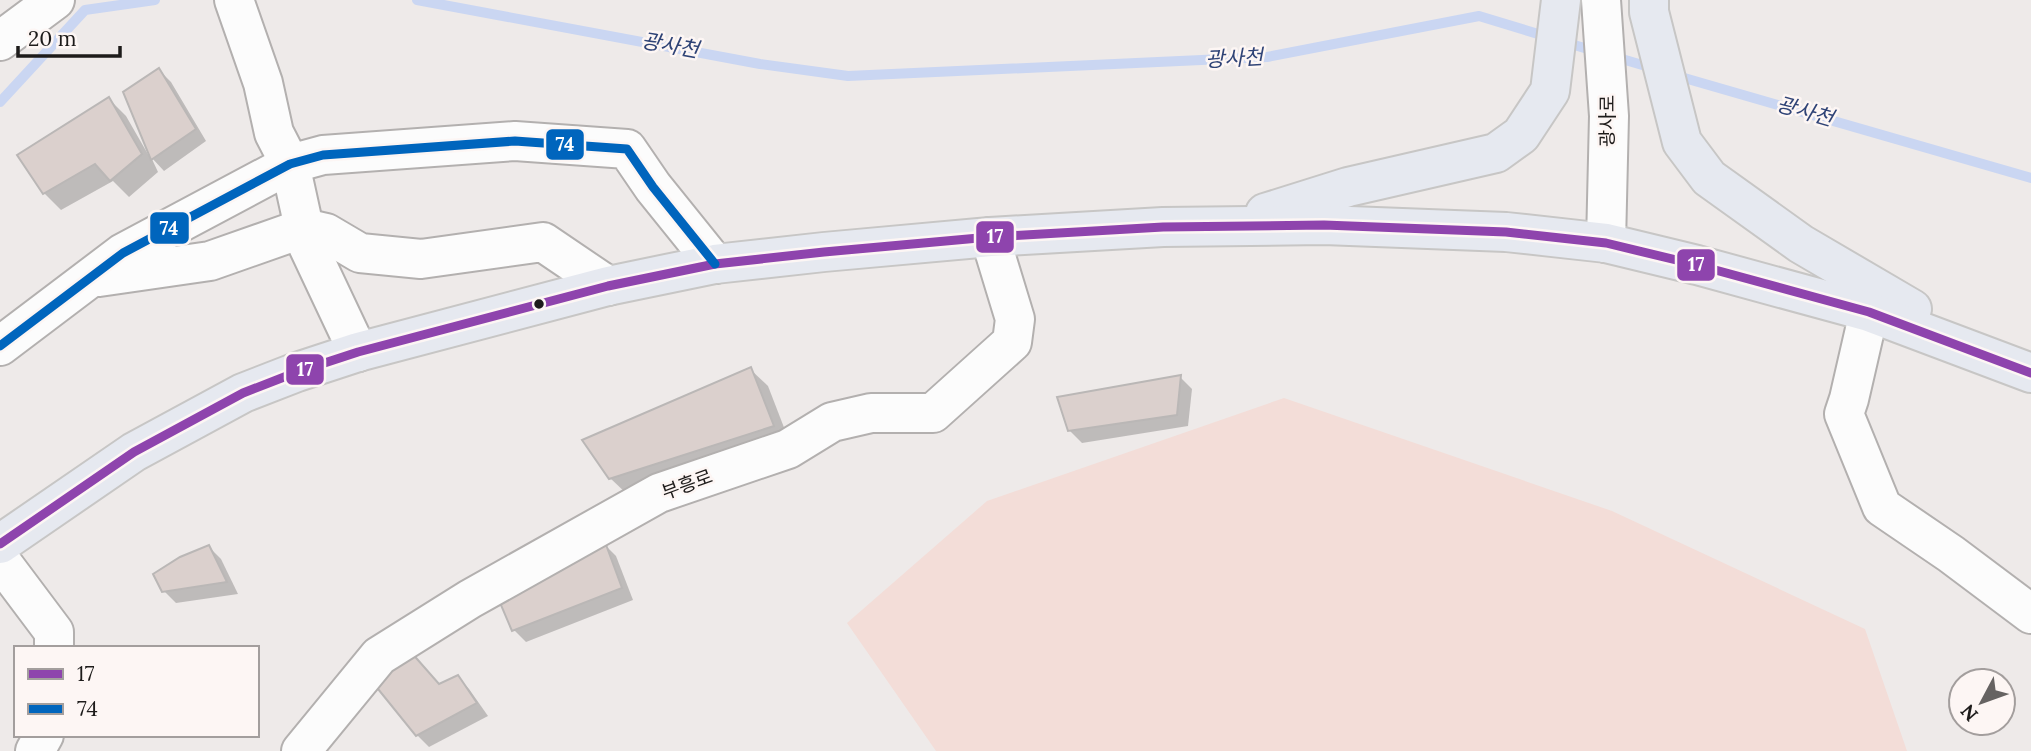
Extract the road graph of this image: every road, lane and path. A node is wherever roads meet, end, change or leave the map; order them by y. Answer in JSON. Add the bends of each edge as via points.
{"nodes":[{"id":1,"x":55,"y":0,"type":"edge"},
{"id":2,"x":234,"y":0,"type":"edge"},
{"id":3,"x":1561,"y":0,"type":"edge"},
{"id":4,"x":1601,"y":0,"type":"edge"},
{"id":5,"x":1649,"y":6,"type":"edge"},
{"id":6,"x":0,"y":41,"type":"edge"},
{"id":7,"x":290,"y":164,"type":"junction"},
{"id":8,"x":1222,"y":226,"type":"junction"},
{"id":9,"x":304,"y":228,"type":"junction"},
{"id":10,"x":990,"y":237,"type":"junction"},
{"id":11,"x":1606,"y":243,"type":"junction"},
{"id":12,"x":715,"y":264,"type":"junction"},
{"id":13,"x":90,"y":278,"type":"junction"},
{"id":14,"x":608,"y":286,"type":"junction"},
{"id":15,"x":1869,"y":312,"type":"junction"},
{"id":16,"x":0,"y":346,"type":"edge"},
{"id":17,"x":358,"y":352,"type":"junction"},
{"id":18,"x":2017,"y":367,"type":"edge"},
{"id":19,"x":0,"y":544,"type":"edge"},
{"id":20,"x":0,"y":560,"type":"edge"},
{"id":21,"x":2031,"y":614,"type":"edge"},
{"id":22,"x":54,"y":646,"type":"edge"},
{"id":23,"x":301,"y":751,"type":"edge"}],
"edges":[{"from":1,"to":6,"type":"street"},
{"from":2,"to":7,"type":"street","via":[[274,133]]},
{"from":3,"to":8,"type":"main road","via":[[1550,91],[1521,135],[1496,153],[1349,187]]},
{"from":4,"to":11,"type":"street","name":"광사로","via":[[1609,116]]},
{"from":5,"to":18,"type":"main road","via":[[1682,142],[1709,178],[1801,244]]},
{"from":7,"to":9,"type":"street"},
{"from":7,"to":12,"type":"street","via":[[323,155],[515,141],[627,149]]},
{"from":7,"to":13,"type":"street","via":[[123,253]]},
{"from":8,"to":10,"type":"main road"},
{"from":8,"to":11,"type":"main road","via":[[1506,232]]},
{"from":9,"to":13,"type":"street","via":[[210,261]]},
{"from":9,"to":14,"type":"street","via":[[326,233],[360,253],[421,259],[543,242]]},
{"from":9,"to":17,"type":"street"},
{"from":10,"to":12,"type":"main road"},
{"from":10,"to":23,"type":"street","name":"부흥로","via":[[1015,319],[1012,342],[933,413],[871,413],[832,422],[788,449],[659,493],[379,656]]},
{"from":11,"to":15,"type":"main road"},
{"from":12,"to":14,"type":"main road"},
{"from":13,"to":16,"type":"street"},
{"from":14,"to":17,"type":"main road"},
{"from":15,"to":18,"type":"main road"},
{"from":15,"to":21,"type":"street","via":[[1844,414],[1882,506]]},
{"from":17,"to":19,"type":"main road","via":[[264,385],[206,413],[134,452]]},
{"from":20,"to":22,"type":"street","via":[[54,632]]}]}
